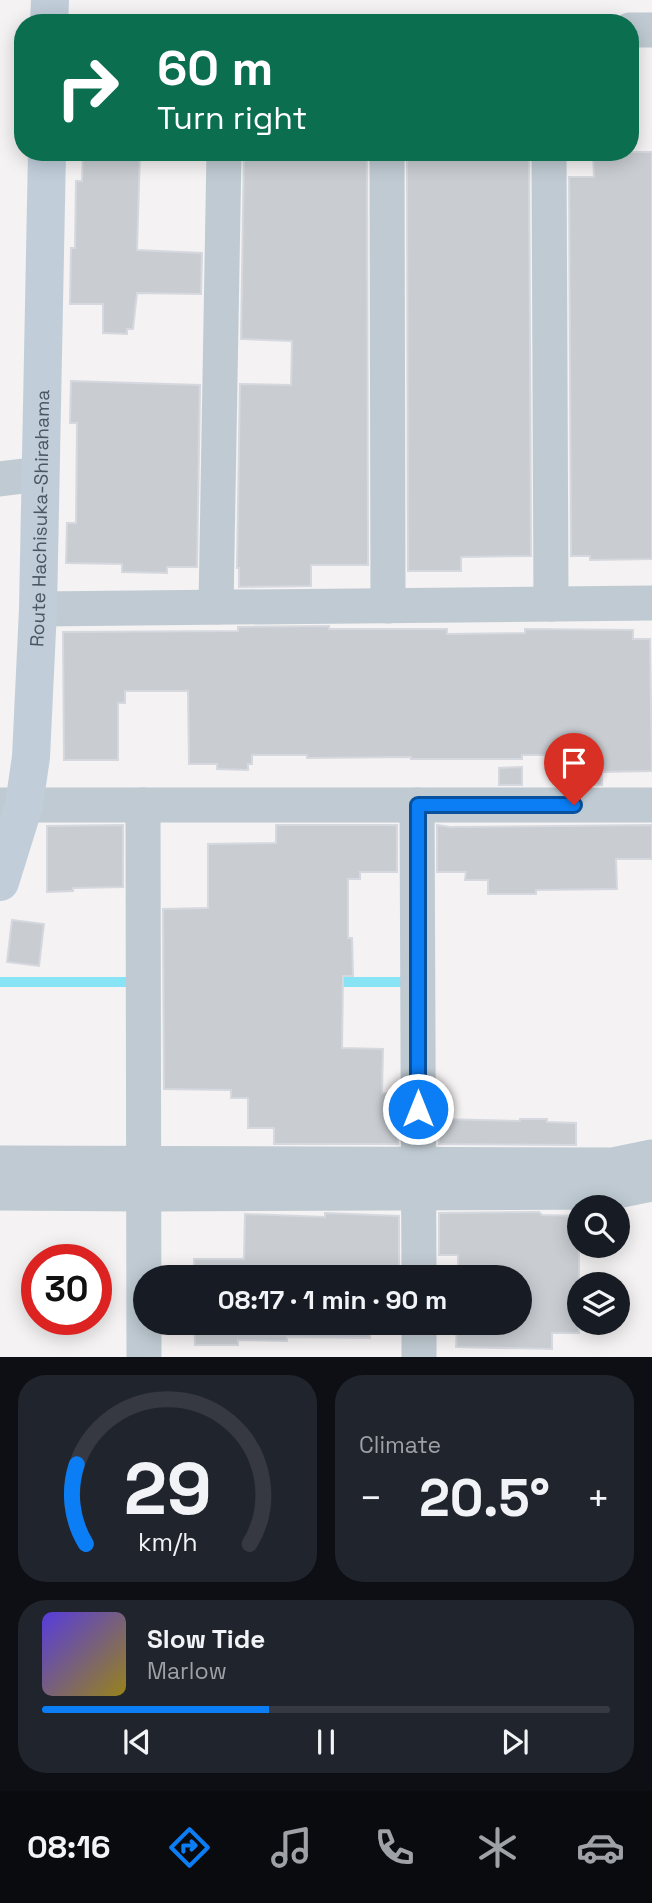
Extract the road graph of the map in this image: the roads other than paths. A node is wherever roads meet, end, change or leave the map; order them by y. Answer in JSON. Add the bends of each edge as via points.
{"nodes":[{"id":1,"x":47,"y":161,"type":"edge"},
{"id":2,"x":224,"y":161,"type":"edge"},
{"id":3,"x":387,"y":161,"type":"edge"},
{"id":4,"x":549,"y":161,"type":"edge"},
{"id":5,"x":40,"y":474,"type":"junction"},
{"id":6,"x":0,"y":479,"type":"edge"},
{"id":7,"x":652,"y":603,"type":"edge"},
{"id":8,"x":551,"y":604,"type":"junction"},
{"id":9,"x":388,"y":606,"type":"junction"},
{"id":10,"x":216,"y":607,"type":"junction"},
{"id":11,"x":38,"y":609,"type":"junction"},
{"id":12,"x":12,"y":805,"type":"edge"},
{"id":13,"x":143,"y":805,"type":"junction"},
{"id":14,"x":418,"y":805,"type":"junction"},
{"id":15,"x":652,"y":805,"type":"edge"},
{"id":16,"x":0,"y":882,"type":"edge"},
{"id":17,"x":652,"y":1157,"type":"edge"},
{"id":18,"x":0,"y":1163,"type":"edge"},
{"id":19,"x":418,"y":1178,"type":"junction"},
{"id":20,"x":149,"y":1184,"type":"junction"},
{"id":21,"x":652,"y":1184,"type":"edge"},
{"id":22,"x":0,"y":1193,"type":"edge"},
{"id":23,"x":419,"y":1265,"type":"edge"},
{"id":24,"x":419,"y":1335,"type":"edge"},
{"id":25,"x":144,"y":1357,"type":"edge"},
{"id":26,"x":419,"y":1357,"type":"edge"}],
"edges":[{"from":1,"to":5,"type":"main road","name":"Route Hachisuka-Shirahama"},
{"from":2,"to":10,"type":"street"},
{"from":3,"to":9,"type":"street"},
{"from":4,"to":8,"type":"street"},
{"from":5,"to":6,"type":"street"},
{"from":5,"to":11,"type":"main road","name":"Route Hachisuka-Shirahama"},
{"from":7,"to":8,"type":"street"},
{"from":8,"to":9,"type":"street"},
{"from":9,"to":10,"type":"street"},
{"from":10,"to":11,"type":"street"},
{"from":11,"to":12,"type":"main road","name":"Route Hachisuka-Shirahama","via":[[31,757]]},
{"from":12,"to":13,"type":"street"},
{"from":12,"to":16,"type":"main road","name":"Route Hachisuka-Shirahama"},
{"from":13,"to":14,"type":"street"},
{"from":13,"to":20,"type":"street"},
{"from":14,"to":15,"type":"street"},
{"from":14,"to":19,"type":"street"},
{"from":17,"to":19,"type":"street","via":[[613,1165]]},
{"from":18,"to":20,"type":"street"},
{"from":19,"to":20,"type":"street"},
{"from":19,"to":21,"type":"street","via":[[612,1192]]},
{"from":19,"to":23,"type":"street"},
{"from":20,"to":22,"type":"street"},
{"from":20,"to":25,"type":"street"},
{"from":24,"to":26,"type":"street"}]}
